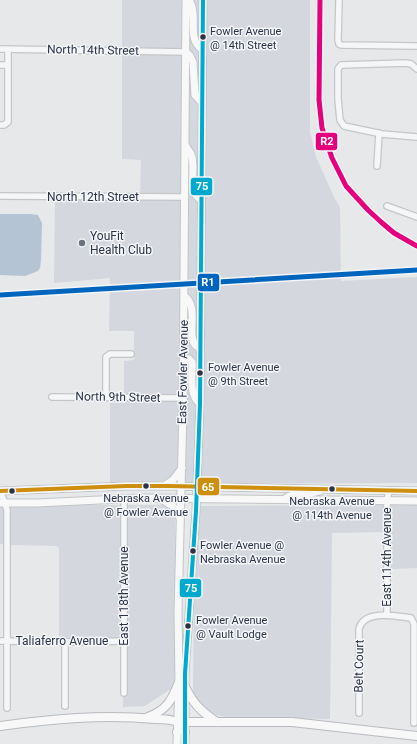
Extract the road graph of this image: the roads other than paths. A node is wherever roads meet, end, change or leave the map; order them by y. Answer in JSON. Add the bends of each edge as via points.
{"nodes":[{"id":1,"x":186,"y":0,"type":"edge"},
{"id":2,"x":189,"y":0,"type":"edge"},
{"id":3,"x":203,"y":0,"type":"edge"},
{"id":4,"x":339,"y":0,"type":"edge"},
{"id":5,"x":417,"y":46,"type":"edge"},
{"id":6,"x":0,"y":49,"type":"edge"},
{"id":7,"x":8,"y":49,"type":"junction"},
{"id":8,"x":202,"y":49,"type":"junction"},
{"id":9,"x":186,"y":52,"type":"junction"},
{"id":10,"x":0,"y":65,"type":"edge"},
{"id":11,"x":8,"y":65,"type":"junction"},
{"id":12,"x":417,"y":69,"type":"edge"},
{"id":13,"x":202,"y":103,"type":"junction"},
{"id":14,"x":0,"y":125,"type":"edge"},
{"id":15,"x":379,"y":133,"type":"junction"},
{"id":16,"x":417,"y":137,"type":"edge"},
{"id":17,"x":185,"y":146,"type":"junction"},
{"id":18,"x":377,"y":166,"type":"dead end"},
{"id":19,"x":0,"y":196,"type":"edge"},
{"id":20,"x":185,"y":197,"type":"junction"},
{"id":21,"x":201,"y":200,"type":"junction"},
{"id":22,"x":387,"y":206,"type":"dead end"},
{"id":23,"x":417,"y":216,"type":"edge"},
{"id":24,"x":184,"y":296,"type":"junction"},
{"id":25,"x":200,"y":348,"type":"junction"},
{"id":26,"x":131,"y":354,"type":"dead end"},
{"id":27,"x":184,"y":359,"type":"junction"},
{"id":28,"x":52,"y":397,"type":"dead end"},
{"id":29,"x":106,"y":397,"type":"junction"},
{"id":30,"x":184,"y":398,"type":"junction"},
{"id":31,"x":200,"y":404,"type":"junction"},
{"id":32,"x":182,"y":468,"type":"junction"},
{"id":33,"x":163,"y":486,"type":"junction"},
{"id":34,"x":181,"y":486,"type":"junction"},
{"id":35,"x":197,"y":486,"type":"junction"},
{"id":36,"x":324,"y":489,"type":"junction"},
{"id":37,"x":0,"y":491,"type":"edge"},
{"id":38,"x":389,"y":491,"type":"junction"},
{"id":39,"x":417,"y":491,"type":"edge"},
{"id":40,"x":161,"y":498,"type":"junction"},
{"id":41,"x":124,"y":499,"type":"junction"},
{"id":42,"x":181,"y":499,"type":"junction"},
{"id":43,"x":196,"y":499,"type":"junction"},
{"id":44,"x":284,"y":500,"type":"junction"},
{"id":45,"x":387,"y":500,"type":"junction"},
{"id":46,"x":417,"y":501,"type":"edge"},
{"id":47,"x":3,"y":503,"type":"edge"},
{"id":48,"x":180,"y":518,"type":"junction"},
{"id":49,"x":387,"y":614,"type":"junction"},
{"id":50,"x":0,"y":641,"type":"edge"},
{"id":51,"x":7,"y":641,"type":"junction"},
{"id":52,"x":124,"y":641,"type":"junction"},
{"id":53,"x":65,"y":642,"type":"junction"},
{"id":54,"x":182,"y":684,"type":"junction"},
{"id":55,"x":124,"y":693,"type":"dead end"},
{"id":56,"x":65,"y":706,"type":"dead end"},
{"id":57,"x":7,"y":708,"type":"dead end"},
{"id":58,"x":359,"y":713,"type":"dead end"},
{"id":59,"x":146,"y":718,"type":"junction"},
{"id":60,"x":217,"y":722,"type":"junction"},
{"id":61,"x":181,"y":723,"type":"junction"},
{"id":62,"x":414,"y":723,"type":"dead end"},
{"id":63,"x":0,"y":726,"type":"edge"},
{"id":64,"x":181,"y":732,"type":"junction"},
{"id":65,"x":417,"y":736,"type":"edge"},
{"id":66,"x":177,"y":744,"type":"edge"},
{"id":67,"x":185,"y":744,"type":"edge"}],
"edges":[{"from":1,"to":9,"type":"main road","name":"East Fowler Avenue"},
{"from":2,"to":8,"type":"main road","via":[[192,7],[194,40]]},
{"from":3,"to":8,"type":"main road","name":"East Fowler Avenue"},
{"from":4,"to":5,"type":"street","via":[[340,44]]},
{"from":6,"to":7,"type":"street","name":"North 14th Street"},
{"from":7,"to":9,"type":"street","name":"North 14th Street"},
{"from":7,"to":11,"type":"street"},
{"from":8,"to":13,"type":"main road","name":"East Fowler Avenue"},
{"from":9,"to":13,"type":"main road","via":[[193,62],[196,95]]},
{"from":9,"to":17,"type":"main road","name":"East Fowler Avenue"},
{"from":10,"to":11,"type":"street"},
{"from":11,"to":14,"type":"street","via":[[8,122]]},
{"from":12,"to":15,"type":"street","via":[[406,63],[343,64],[339,67],[338,106],[343,125],[347,128]]},
{"from":13,"to":21,"type":"main road","name":"East Fowler Avenue"},
{"from":15,"to":16,"type":"street"},
{"from":15,"to":18,"type":"street"},
{"from":17,"to":20,"type":"main road","name":"East Fowler Avenue"},
{"from":17,"to":21,"type":"main road","via":[[191,154],[194,192]]},
{"from":19,"to":20,"type":"street","name":"North 12th Street"},
{"from":20,"to":24,"type":"main road","name":"East Fowler Avenue"},
{"from":21,"to":25,"type":"main road","name":"East Fowler Avenue"},
{"from":22,"to":23,"type":"street"},
{"from":24,"to":25,"type":"main road","via":[[190,301],[191,306],[193,342]]},
{"from":24,"to":27,"type":"main road","name":"East Fowler Avenue"},
{"from":25,"to":31,"type":"main road","name":"East Fowler Avenue"},
{"from":26,"to":29,"type":"street","via":[[110,354],[106,357]]},
{"from":27,"to":30,"type":"main road","name":"East Fowler Avenue"},
{"from":27,"to":31,"type":"main road","via":[[192,362],[193,394]]},
{"from":28,"to":29,"type":"street","name":"North 9th Street"},
{"from":29,"to":30,"type":"street","name":"North 9th Street"},
{"from":30,"to":32,"type":"main road","name":"East Fowler Avenue"},
{"from":31,"to":35,"type":"main road","name":"East Fowler Avenue"},
{"from":32,"to":33,"type":"main road","via":[[177,476]]},
{"from":32,"to":34,"type":"main road","name":"East Fowler Avenue"},
{"from":33,"to":34,"type":"main road"},
{"from":33,"to":37,"type":"main road"},
{"from":34,"to":35,"type":"main road"},
{"from":34,"to":42,"type":"main road","name":"East Fowler Avenue"},
{"from":35,"to":36,"type":"main road"},
{"from":35,"to":43,"type":"main road","name":"East Fowler Avenue"},
{"from":36,"to":38,"type":"main road"},
{"from":36,"to":44,"type":"main road","via":[[286,497]]},
{"from":37,"to":47,"type":"street"},
{"from":38,"to":39,"type":"main road"},
{"from":38,"to":45,"type":"street","name":"East 114th Avenue"},
{"from":40,"to":41,"type":"main road"},
{"from":40,"to":42,"type":"main road"},
{"from":40,"to":48,"type":"main road","via":[[172,506]]},
{"from":41,"to":47,"type":"main road"},
{"from":41,"to":52,"type":"street","name":"East 118th Avenue"},
{"from":42,"to":43,"type":"main road"},
{"from":42,"to":48,"type":"main road","name":"East Fowler Avenue"},
{"from":43,"to":44,"type":"main road"},
{"from":43,"to":54,"type":"main road","name":"East Fowler Avenue"},
{"from":44,"to":45,"type":"main road"},
{"from":45,"to":46,"type":"main road"},
{"from":45,"to":49,"type":"street","name":"East 114th Avenue"},
{"from":47,"to":51,"type":"street","via":[[7,510]]},
{"from":48,"to":54,"type":"main road","name":"East Fowler Avenue","via":[[178,612]]},
{"from":49,"to":58,"type":"street","name":"Belt Court","via":[[372,617],[360,624]]},
{"from":49,"to":62,"type":"street","name":"East 114th Avenue","via":[[411,618],[414,624]]},
{"from":50,"to":51,"type":"street","name":"Taliaferro Avenue"},
{"from":51,"to":53,"type":"street","name":"Taliaferro Avenue"},
{"from":51,"to":57,"type":"street"},
{"from":52,"to":53,"type":"street","name":"Taliaferro Avenue"},
{"from":52,"to":55,"type":"street","name":"East 118th Avenue"},
{"from":53,"to":56,"type":"street"},
{"from":54,"to":59,"type":"highway","via":[[167,706]]},
{"from":54,"to":60,"type":"highway","via":[[199,709]]},
{"from":54,"to":61,"type":"main road","name":"East Fowler Avenue"},
{"from":59,"to":61,"type":"highway"},
{"from":59,"to":63,"type":"highway","via":[[63,718]]},
{"from":60,"to":61,"type":"highway"},
{"from":60,"to":65,"type":"highway","via":[[292,722]]},
{"from":61,"to":64,"type":"highway"},
{"from":64,"to":66,"type":"main road"},
{"from":64,"to":67,"type":"main road"}]}
